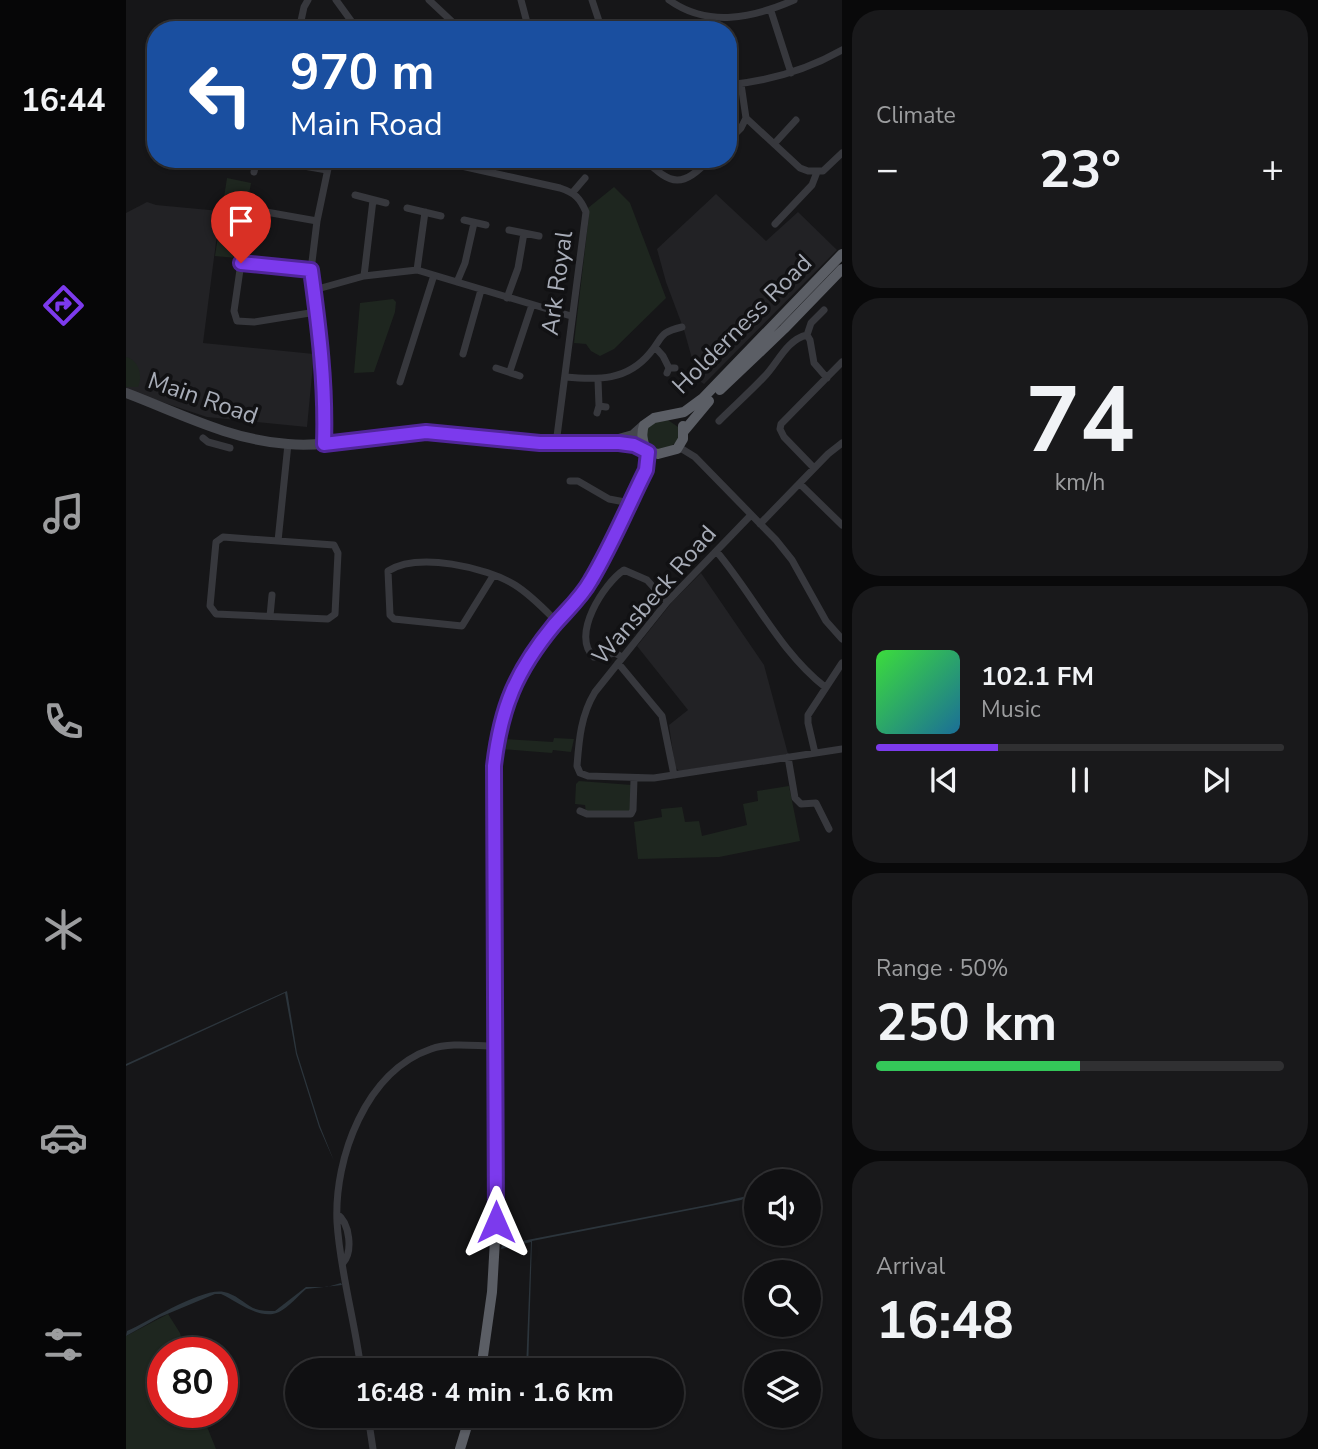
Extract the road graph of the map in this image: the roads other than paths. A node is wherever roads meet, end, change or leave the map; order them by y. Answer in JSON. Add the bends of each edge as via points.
{"nodes":[{"id":1,"x":307,"y":0,"type":"edge"},
{"id":2,"x":336,"y":0,"type":"edge"},
{"id":3,"x":429,"y":0,"type":"edge"},
{"id":4,"x":521,"y":0,"type":"edge"},
{"id":5,"x":592,"y":0,"type":"edge"},
{"id":6,"x":669,"y":0,"type":"edge"},
{"id":7,"x":794,"y":0,"type":"edge"},
{"id":8,"x":771,"y":11,"type":"junction"},
{"id":9,"x":301,"y":21,"type":"edge"},
{"id":10,"x":351,"y":21,"type":"edge"},
{"id":11,"x":451,"y":21,"type":"edge"},
{"id":12,"x":527,"y":21,"type":"edge"},
{"id":13,"x":599,"y":21,"type":"edge"},
{"id":14,"x":842,"y":50,"type":"edge"},
{"id":15,"x":791,"y":72,"type":"junction"},
{"id":16,"x":737,"y":84,"type":"edge"},
{"id":17,"x":741,"y":84,"type":"junction"},
{"id":18,"x":746,"y":118,"type":"junction"},
{"id":19,"x":737,"y":132,"type":"edge"},
{"id":20,"x":801,"y":132,"type":"dead end"},
{"id":21,"x":774,"y":144,"type":"junction"},
{"id":22,"x":842,"y":153,"type":"edge"},
{"id":23,"x":256,"y":168,"type":"edge"},
{"id":24,"x":315,"y":168,"type":"edge"},
{"id":25,"x":470,"y":168,"type":"edge"},
{"id":26,"x":654,"y":168,"type":"edge"},
{"id":27,"x":701,"y":168,"type":"edge"},
{"id":28,"x":327,"y":170,"type":"joint"},
{"id":29,"x":479,"y":170,"type":"joint"},
{"id":30,"x":254,"y":172,"type":"dead end"},
{"id":31,"x":817,"y":172,"type":"junction"},
{"id":32,"x":585,"y":178,"type":"dead end"},
{"id":33,"x":573,"y":192,"type":"junction"},
{"id":34,"x":355,"y":195,"type":"dead end"},
{"id":35,"x":373,"y":200,"type":"junction"},
{"id":36,"x":386,"y":203,"type":"dead end"},
{"id":37,"x":249,"y":208,"type":"dead end"},
{"id":38,"x":407,"y":208,"type":"dead end"},
{"id":39,"x":425,"y":212,"type":"junction"},
{"id":40,"x":441,"y":216,"type":"dead end"},
{"id":41,"x":464,"y":220,"type":"dead end"},
{"id":42,"x":317,"y":221,"type":"junction"},
{"id":43,"x":474,"y":223,"type":"junction"},
{"id":44,"x":775,"y":224,"type":"dead end"},
{"id":45,"x":486,"y":225,"type":"dead end"},
{"id":46,"x":509,"y":230,"type":"dead end"},
{"id":47,"x":524,"y":233,"type":"junction"},
{"id":48,"x":539,"y":236,"type":"dead end"},
{"id":49,"x":842,"y":254,"type":"edge"},
{"id":50,"x":842,"y":268,"type":"edge"},
{"id":51,"x":311,"y":270,"type":"junction"},
{"id":52,"x":417,"y":270,"type":"junction"},
{"id":53,"x":434,"y":275,"type":"junction"},
{"id":54,"x":364,"y":276,"type":"junction"},
{"id":55,"x":457,"y":282,"type":"junction"},
{"id":56,"x":314,"y":290,"type":"junction"},
{"id":57,"x":481,"y":290,"type":"junction"},
{"id":58,"x":508,"y":298,"type":"junction"},
{"id":59,"x":532,"y":306,"type":"junction"},
{"id":60,"x":824,"y":310,"type":"dead end"},
{"id":61,"x":316,"y":312,"type":"junction"},
{"id":62,"x":571,"y":316,"type":"junction"},
{"id":63,"x":681,"y":327,"type":"dead end"},
{"id":64,"x":807,"y":335,"type":"junction"},
{"id":65,"x":655,"y":347,"type":"junction"},
{"id":66,"x":466,"y":350,"type":"dead end"},
{"id":67,"x":842,"y":362,"type":"edge"},
{"id":68,"x":496,"y":368,"type":"dead end"},
{"id":69,"x":670,"y":370,"type":"dead end"},
{"id":70,"x":510,"y":372,"type":"junction"},
{"id":71,"x":520,"y":376,"type":"dead end"},
{"id":72,"x":565,"y":377,"type":"junction"},
{"id":73,"x":827,"y":377,"type":"junction"},
{"id":74,"x":598,"y":380,"type":"junction"},
{"id":75,"x":400,"y":382,"type":"dead end"},
{"id":76,"x":126,"y":393,"type":"edge"},
{"id":77,"x":601,"y":409,"type":"dead end"},
{"id":78,"x":667,"y":416,"type":"junction"},
{"id":79,"x":722,"y":416,"type":"dead end"},
{"id":80,"x":643,"y":426,"type":"junction"},
{"id":81,"x":684,"y":432,"type":"junction"},
{"id":82,"x":203,"y":438,"type":"dead end"},
{"id":83,"x":842,"y":443,"type":"edge"},
{"id":84,"x":288,"y":444,"type":"junction"},
{"id":85,"x":324,"y":444,"type":"junction"},
{"id":86,"x":556,"y":444,"type":"junction"},
{"id":87,"x":601,"y":444,"type":"junction"},
{"id":88,"x":230,"y":448,"type":"dead end"},
{"id":89,"x":647,"y":450,"type":"junction"},
{"id":90,"x":670,"y":452,"type":"junction"},
{"id":91,"x":692,"y":454,"type":"junction"},
{"id":92,"x":814,"y":468,"type":"junction"},
{"id":93,"x":646,"y":470,"type":"junction"},
{"id":94,"x":570,"y":480,"type":"dead end"},
{"id":95,"x":800,"y":484,"type":"junction"},
{"id":96,"x":630,"y":503,"type":"junction"},
{"id":97,"x":751,"y":514,"type":"junction"},
{"id":98,"x":760,"y":524,"type":"junction"},
{"id":99,"x":842,"y":525,"type":"edge"},
{"id":100,"x":278,"y":541,"type":"junction"},
{"id":101,"x":717,"y":552,"type":"junction"},
{"id":102,"x":493,"y":576,"type":"junction"},
{"id":103,"x":272,"y":592,"type":"dead end"},
{"id":104,"x":667,"y":602,"type":"junction"},
{"id":105,"x":270,"y":616,"type":"junction"},
{"id":106,"x":557,"y":622,"type":"junction"},
{"id":107,"x":842,"y":639,"type":"edge"},
{"id":108,"x":620,"y":660,"type":"junction"},
{"id":109,"x":842,"y":663,"type":"edge"},
{"id":110,"x":825,"y":687,"type":"junction"},
{"id":111,"x":842,"y":749,"type":"edge"},
{"id":112,"x":816,"y":753,"type":"junction"},
{"id":113,"x":788,"y":757,"type":"junction"},
{"id":114,"x":674,"y":775,"type":"junction"},
{"id":115,"x":634,"y":779,"type":"junction"},
{"id":116,"x":580,"y":811,"type":"dead end"},
{"id":117,"x":829,"y":829,"type":"dead end"},
{"id":118,"x":495,"y":1046,"type":"junction"},
{"id":119,"x":359,"y":1358,"type":"edge"},
{"id":120,"x":483,"y":1358,"type":"edge"},
{"id":121,"x":370,"y":1428,"type":"edge"},
{"id":122,"x":466,"y":1428,"type":"edge"},
{"id":123,"x":373,"y":1449,"type":"edge"},
{"id":124,"x":460,"y":1449,"type":"edge"}],
"edges":[{"from":1,"to":9,"type":"street"},
{"from":2,"to":10,"type":"street"},
{"from":3,"to":11,"type":"street"},
{"from":4,"to":12,"type":"street"},
{"from":5,"to":13,"type":"street"},
{"from":6,"to":8,"type":"street","via":[[692,13],[714,18],[735,19]]},
{"from":7,"to":8,"type":"street"},
{"from":8,"to":15,"type":"street"},
{"from":14,"to":15,"type":"street"},
{"from":15,"to":17,"type":"street"},
{"from":16,"to":17,"type":"street"},
{"from":17,"to":18,"type":"street"},
{"from":18,"to":19,"type":"street"},
{"from":18,"to":21,"type":"street"},
{"from":20,"to":21,"type":"street","via":[[795,122]]},
{"from":21,"to":31,"type":"street","via":[[800,168]]},
{"from":22,"to":31,"type":"street","via":[[831,166]]},
{"from":23,"to":30,"type":"street"},
{"from":24,"to":28,"type":"street"},
{"from":25,"to":29,"type":"street"},
{"from":26,"to":27,"type":"street","via":[[675,181]]},
{"from":28,"to":42,"type":"street"},
{"from":29,"to":33,"type":"street"},
{"from":31,"to":44,"type":"street","via":[[812,185]]},
{"from":32,"to":33,"type":"street"},
{"from":33,"to":62,"type":"street","name":"Ark Royal","via":[[586,212]]},
{"from":34,"to":35,"type":"street"},
{"from":35,"to":36,"type":"street"},
{"from":35,"to":54,"type":"street"},
{"from":37,"to":42,"type":"street"},
{"from":38,"to":39,"type":"street"},
{"from":39,"to":40,"type":"street"},
{"from":39,"to":52,"type":"street"},
{"from":41,"to":43,"type":"street"},
{"from":42,"to":51,"type":"street"},
{"from":43,"to":45,"type":"street"},
{"from":43,"to":55,"type":"street"},
{"from":46,"to":47,"type":"street"},
{"from":47,"to":48,"type":"street"},
{"from":47,"to":58,"type":"street"},
{"from":49,"to":78,"type":"highway","name":"Holderness Road","via":[[703,398],[688,410]]},
{"from":50,"to":81,"type":"highway","name":"Holderness Road","via":[[701,409]]},
{"from":51,"to":56,"type":"street"},
{"from":51,"to":61,"type":"street","via":[[242,259],[234,311],[237,321],[254,322]]},
{"from":52,"to":53,"type":"street"},
{"from":52,"to":54,"type":"street"},
{"from":53,"to":55,"type":"street"},
{"from":53,"to":75,"type":"street"},
{"from":54,"to":56,"type":"street"},
{"from":55,"to":57,"type":"street"},
{"from":56,"to":61,"type":"street"},
{"from":57,"to":58,"type":"street"},
{"from":57,"to":66,"type":"street"},
{"from":58,"to":59,"type":"street"},
{"from":59,"to":62,"type":"street"},
{"from":59,"to":70,"type":"street"},
{"from":60,"to":64,"type":"street"},
{"from":61,"to":85,"type":"street"},
{"from":62,"to":72,"type":"street","name":"Ark Royal"},
{"from":63,"to":65,"type":"street","via":[[665,331]]},
{"from":64,"to":73,"type":"street","via":[[814,363]]},
{"from":64,"to":79,"type":"street","via":[[779,356],[765,376]]},
{"from":65,"to":69,"type":"street"},
{"from":65,"to":74,"type":"street","via":[[630,371]]},
{"from":67,"to":73,"type":"street"},
{"from":68,"to":70,"type":"street"},
{"from":70,"to":71,"type":"street"},
{"from":72,"to":74,"type":"street"},
{"from":72,"to":86,"type":"street","name":"Ark Royal"},
{"from":73,"to":92,"type":"street","via":[[780,429]]},
{"from":74,"to":77,"type":"street"},
{"from":76,"to":84,"type":"main road","name":"Main Road","via":[[225,432]]},
{"from":78,"to":80,"type":"highway"},
{"from":78,"to":81,"type":"highway","via":[[678,420]]},
{"from":80,"to":87,"type":"main road","name":"Main Road","via":[[633,435]]},
{"from":80,"to":89,"type":"highway","via":[[641,438]]},
{"from":81,"to":90,"type":"highway","via":[[682,443]]},
{"from":81,"to":91,"type":"street"},
{"from":82,"to":88,"type":"street","name":"Main Road"},
{"from":83,"to":92,"type":"street"},
{"from":84,"to":85,"type":"main road","name":"Main Road"},
{"from":84,"to":100,"type":"street"},
{"from":85,"to":86,"type":"main road","name":"Main Road","via":[[426,432]]},
{"from":86,"to":87,"type":"main road","name":"Main Road"},
{"from":87,"to":89,"type":"main road","name":"Main Road"},
{"from":89,"to":90,"type":"highway"},
{"from":89,"to":93,"type":"highway"},
{"from":90,"to":91,"type":"street","via":[[680,448]]},
{"from":90,"to":93,"type":"highway"},
{"from":91,"to":97,"type":"street"},
{"from":92,"to":95,"type":"street"},
{"from":93,"to":96,"type":"highway"},
{"from":94,"to":96,"type":"street","via":[[609,499]]},
{"from":95,"to":98,"type":"street"},
{"from":95,"to":99,"type":"street"},
{"from":96,"to":106,"type":"highway","via":[[591,580]]},
{"from":97,"to":98,"type":"street"},
{"from":97,"to":101,"type":"street","name":"Wansbeck Road"},
{"from":98,"to":107,"type":"street","via":[[792,560],[814,602]]},
{"from":100,"to":105,"type":"street","via":[[334,545],[338,553],[334,614],[328,619]]},
{"from":100,"to":105,"type":"street","via":[[223,537],[215,542],[210,606],[216,614]]},
{"from":101,"to":104,"type":"street","name":"Wansbeck Road"},
{"from":101,"to":110,"type":"street","via":[[793,658]]},
{"from":102,"to":102,"type":"street","via":[[429,561],[396,566],[388,571],[390,615],[394,620],[462,626]]},
{"from":102,"to":106,"type":"street","via":[[513,583]]},
{"from":103,"to":105,"type":"street"},
{"from":104,"to":108,"type":"street","name":"Wansbeck Road"},
{"from":104,"to":108,"type":"street","via":[[647,580],[624,570],[618,574],[597,603],[585,633],[594,657],[615,653]]},
{"from":106,"to":118,"type":"highway","via":[[528,657],[509,695],[496,747]]},
{"from":108,"to":114,"type":"street","via":[[662,716]]},
{"from":108,"to":115,"type":"street","name":"Wansbeck Road","via":[[587,706],[577,766],[588,776]]},
{"from":109,"to":110,"type":"street"},
{"from":110,"to":112,"type":"street","via":[[808,715]]},
{"from":111,"to":112,"type":"street","name":"Wansbeck Road"},
{"from":112,"to":113,"type":"street","name":"Wansbeck Road"},
{"from":113,"to":114,"type":"street","name":"Wansbeck Road"},
{"from":113,"to":117,"type":"street","via":[[794,798],[801,804],[816,803]]},
{"from":114,"to":115,"type":"street","name":"Wansbeck Road"},
{"from":115,"to":116,"type":"street","via":[[631,814]]},
{"from":118,"to":119,"type":"street","via":[[433,1048],[395,1068],[373,1092],[355,1129],[337,1214]]},
{"from":118,"to":120,"type":"highway","via":[[495,1246]]},
{"from":121,"to":123,"type":"street"},
{"from":122,"to":124,"type":"highway"}]}
